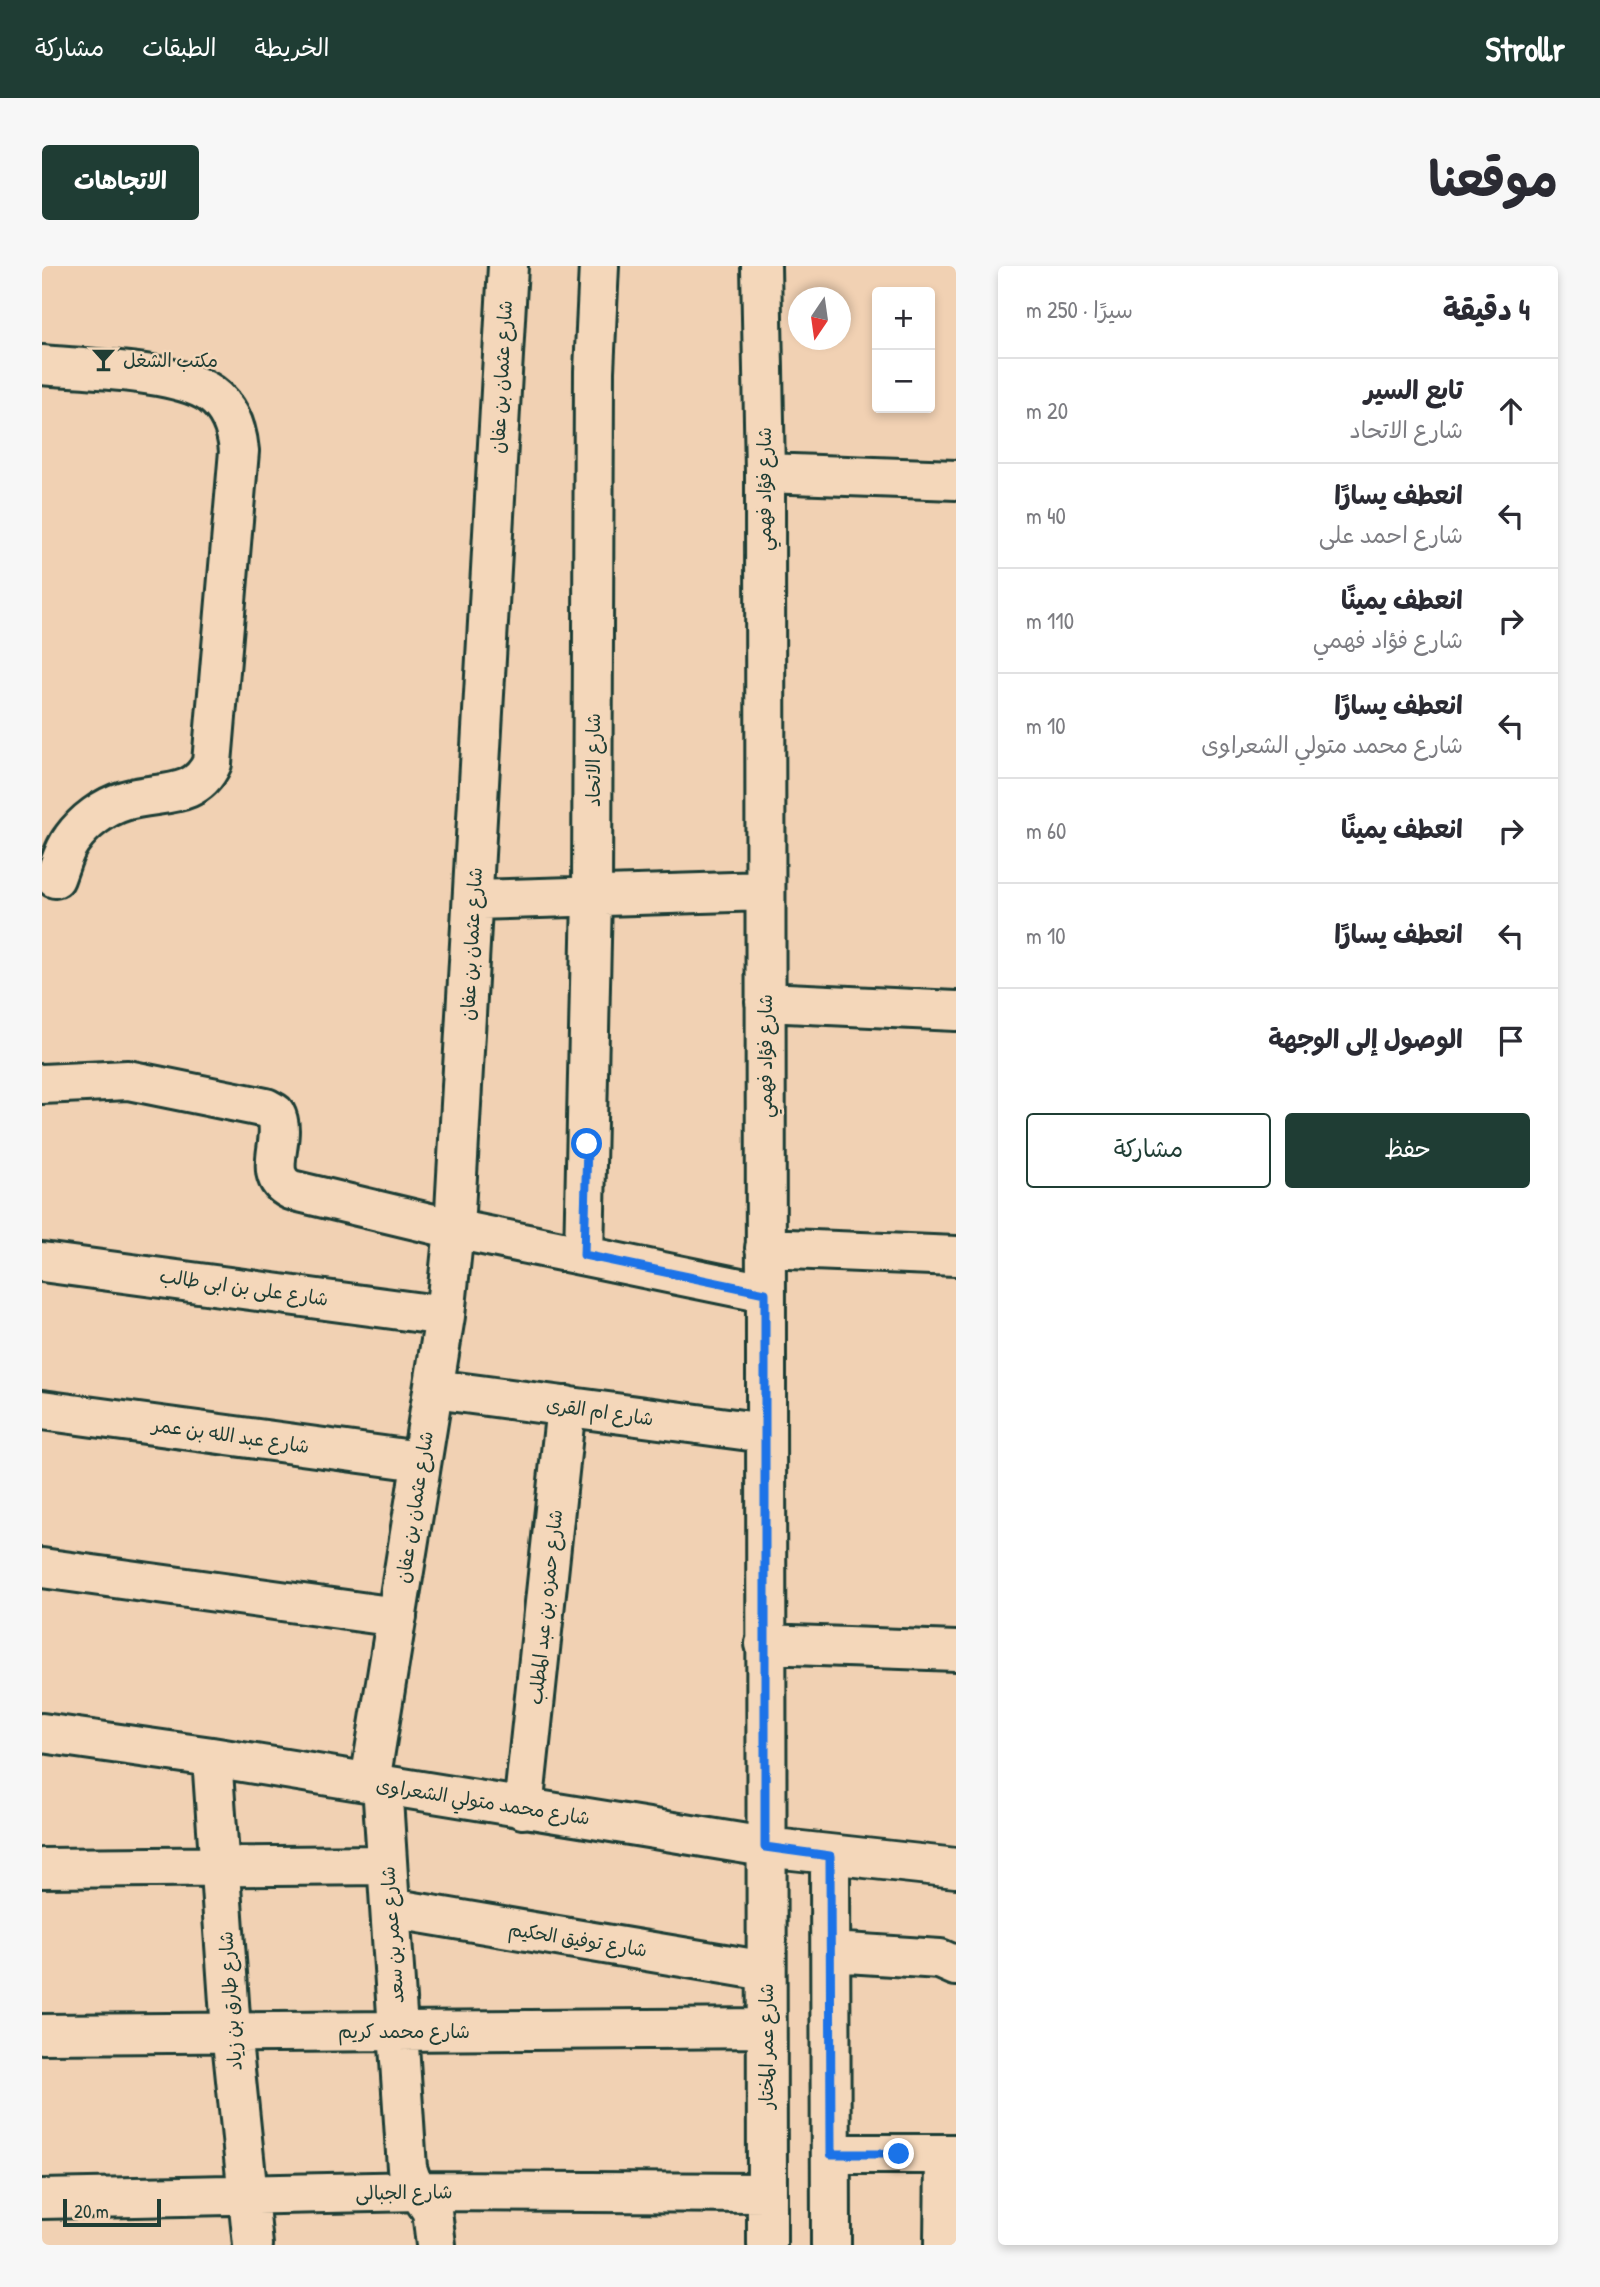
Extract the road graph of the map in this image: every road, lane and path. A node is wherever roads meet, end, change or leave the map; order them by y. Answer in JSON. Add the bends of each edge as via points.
{"nodes":[{"id":1,"x":508,"y":266,"type":"edge"},
{"id":2,"x":599,"y":266,"type":"edge"},
{"id":3,"x":761,"y":266,"type":"edge"},
{"id":4,"x":42,"y":365,"type":"edge"},
{"id":5,"x":765,"y":473,"type":"junction"},
{"id":6,"x":956,"y":480,"type":"edge"},
{"id":7,"x":55,"y":878,"type":"dead end"},
{"id":8,"x":765,"y":891,"type":"junction"},
{"id":9,"x":593,"y":896,"type":"junction"},
{"id":10,"x":474,"y":900,"type":"junction"},
{"id":11,"x":765,"y":1002,"type":"junction"},
{"id":12,"x":956,"y":1011,"type":"edge"},
{"id":13,"x":42,"y":1084,"type":"edge"},
{"id":14,"x":454,"y":1229,"type":"junction"},
{"id":15,"x":765,"y":1248,"type":"junction"},
{"id":16,"x":584,"y":1255,"type":"junction"},
{"id":17,"x":956,"y":1256,"type":"edge"},
{"id":18,"x":42,"y":1262,"type":"edge"},
{"id":19,"x":765,"y":1293,"type":"junction"},
{"id":20,"x":446,"y":1316,"type":"junction"},
{"id":21,"x":434,"y":1389,"type":"junction"},
{"id":22,"x":566,"y":1406,"type":"junction"},
{"id":23,"x":42,"y":1410,"type":"edge"},
{"id":24,"x":765,"y":1433,"type":"junction"},
{"id":25,"x":420,"y":1461,"type":"junction"},
{"id":26,"x":42,"y":1568,"type":"edge"},
{"id":27,"x":397,"y":1617,"type":"junction"},
{"id":28,"x":765,"y":1644,"type":"junction"},
{"id":29,"x":956,"y":1651,"type":"edge"},
{"id":30,"x":42,"y":1733,"type":"edge"},
{"id":31,"x":212,"y":1757,"type":"junction"},
{"id":32,"x":376,"y":1783,"type":"junction"},
{"id":33,"x":523,"y":1809,"type":"junction"},
{"id":34,"x":765,"y":1847,"type":"junction"},
{"id":35,"x":830,"y":1856,"type":"junction"},
{"id":36,"x":387,"y":1865,"type":"junction"},
{"id":37,"x":220,"y":1866,"type":"junction"},
{"id":38,"x":42,"y":1868,"type":"edge"},
{"id":39,"x":945,"y":1870,"type":"edge"},
{"id":40,"x":390,"y":1908,"type":"junction"},
{"id":41,"x":831,"y":1952,"type":"junction"},
{"id":42,"x":956,"y":1966,"type":"edge"},
{"id":43,"x":766,"y":1971,"type":"junction"},
{"id":44,"x":766,"y":2028,"type":"junction"},
{"id":45,"x":231,"y":2031,"type":"junction"},
{"id":46,"x":398,"y":2031,"type":"junction"},
{"id":47,"x":42,"y":2034,"type":"edge"},
{"id":48,"x":831,"y":2154,"type":"junction"},
{"id":49,"x":950,"y":2154,"type":"edge"},
{"id":50,"x":419,"y":2191,"type":"junction"},
{"id":51,"x":766,"y":2193,"type":"junction"},
{"id":52,"x":247,"y":2195,"type":"junction"},
{"id":53,"x":42,"y":2199,"type":"edge"},
{"id":54,"x":253,"y":2245,"type":"edge"},
{"id":55,"x":436,"y":2245,"type":"edge"},
{"id":56,"x":767,"y":2245,"type":"edge"},
{"id":57,"x":831,"y":2245,"type":"edge"},
{"id":58,"x":944,"y":2245,"type":"edge"}],
"edges":[{"from":1,"to":10,"type":"street","name":"شارع عثمان بن عفان"},
{"from":2,"to":9,"type":"street","name":"شارع الاتحاد","via":[[594,371]]},
{"from":3,"to":5,"type":"street","name":"شارع فؤاد فهمي"},
{"from":4,"to":7,"type":"street","via":[[144,374],[198,387],[212,395],[232,420],[239,451],[212,763],[206,775],[187,791],[124,801],[106,809],[70,841]]},
{"from":5,"to":6,"type":"street"},
{"from":5,"to":8,"type":"street","name":"شارع فؤاد فهمي"},
{"from":8,"to":9,"type":"street"},
{"from":8,"to":11,"type":"street","name":"شارع فؤاد فهمي"},
{"from":9,"to":10,"type":"street"},
{"from":9,"to":16,"type":"street","name":"شارع الاتحاد"},
{"from":10,"to":14,"type":"street","name":"شارع عثمان بن عفان"},
{"from":11,"to":12,"type":"street"},
{"from":11,"to":15,"type":"street","name":"شارع فؤاد فهمي"},
{"from":13,"to":14,"type":"street","via":[[128,1080],[266,1108],[278,1119],[275,1171],[284,1186]]},
{"from":14,"to":16,"type":"street"},
{"from":14,"to":20,"type":"street","name":"شارع عثمان بن عفان"},
{"from":15,"to":17,"type":"street"},
{"from":15,"to":19,"type":"street","name":"شارع فؤاد فهمي"},
{"from":16,"to":19,"type":"street"},
{"from":18,"to":20,"type":"street","name":"شارع على بن ابى طالب"},
{"from":19,"to":24,"type":"street","name":"شارع فؤاد فهمي"},
{"from":20,"to":21,"type":"street","name":"شارع عثمان بن عفان"},
{"from":21,"to":22,"type":"street","name":"شارع ام القرى"},
{"from":21,"to":25,"type":"street","name":"شارع عثمان بن عفان"},
{"from":22,"to":24,"type":"street","name":"شارع ام القرى"},
{"from":22,"to":33,"type":"street","name":"شارع حمزه بن عبد المطلب"},
{"from":23,"to":25,"type":"street","name":"شارع عبد الله بن عمر"},
{"from":24,"to":28,"type":"street","name":"شارع فؤاد فهمي"},
{"from":25,"to":27,"type":"street","name":"شارع عثمان بن عفان"},
{"from":26,"to":27,"type":"street"},
{"from":27,"to":32,"type":"street","name":"شارع عثمان بن عفان"},
{"from":28,"to":29,"type":"street"},
{"from":28,"to":34,"type":"street","name":"شارع فؤاد فهمي"},
{"from":30,"to":31,"type":"street","name":"شارع محمد متولي الشعراوى"},
{"from":31,"to":32,"type":"street","name":"شارع محمد متولي الشعراوى"},
{"from":31,"to":37,"type":"street","name":"شارع طارق بن زياد"},
{"from":32,"to":33,"type":"street","name":"شارع محمد متولي الشعراوى"},
{"from":32,"to":36,"type":"street","name":"شارع عمر بن سعد"},
{"from":33,"to":34,"type":"street","name":"شارع محمد متولي الشعراوى"},
{"from":34,"to":35,"type":"street","name":"شارع محمد متولي الشعراوى"},
{"from":34,"to":43,"type":"street","name":"شارع عمر المختار"},
{"from":35,"to":39,"type":"street","name":"شارع محمد متولي الشعراوى"},
{"from":35,"to":41,"type":"street"},
{"from":36,"to":37,"type":"street"},
{"from":36,"to":40,"type":"street","name":"شارع عمر بن سعد"},
{"from":37,"to":38,"type":"street"},
{"from":37,"to":45,"type":"street","name":"شارع طارق بن زياد"},
{"from":40,"to":43,"type":"street","name":"شارع توفيق الحكيم"},
{"from":40,"to":46,"type":"street","name":"شارع عمر بن سعد"},
{"from":41,"to":42,"type":"street","via":[[940,1959]]},
{"from":41,"to":48,"type":"street"},
{"from":43,"to":44,"type":"street","name":"شارع عمر المختار"},
{"from":44,"to":46,"type":"street","name":"شارع محمد كريم"},
{"from":44,"to":51,"type":"street","name":"شارع عمر المختار"},
{"from":45,"to":46,"type":"street","name":"شارع محمد كريم"},
{"from":45,"to":47,"type":"street","name":"شارع محمد كريم"},
{"from":45,"to":52,"type":"street","name":"شارع طارق بن زياد"},
{"from":46,"to":50,"type":"street","name":"شارع عمر بن سعد","via":[[407,2168]]},
{"from":48,"to":49,"type":"street"},
{"from":48,"to":57,"type":"street"},
{"from":49,"to":58,"type":"street"},
{"from":50,"to":51,"type":"street","name":"شارع الجبالى"},
{"from":50,"to":52,"type":"street","name":"شارع الجبالى"},
{"from":50,"to":55,"type":"street","name":"شارع عمر بن سعد","via":[[432,2211]]},
{"from":51,"to":56,"type":"street","name":"شارع عمر المختار"},
{"from":52,"to":53,"type":"street","name":"شارع الجبالى"},
{"from":52,"to":54,"type":"street","name":"شارع طارق بن زياد"}]}
